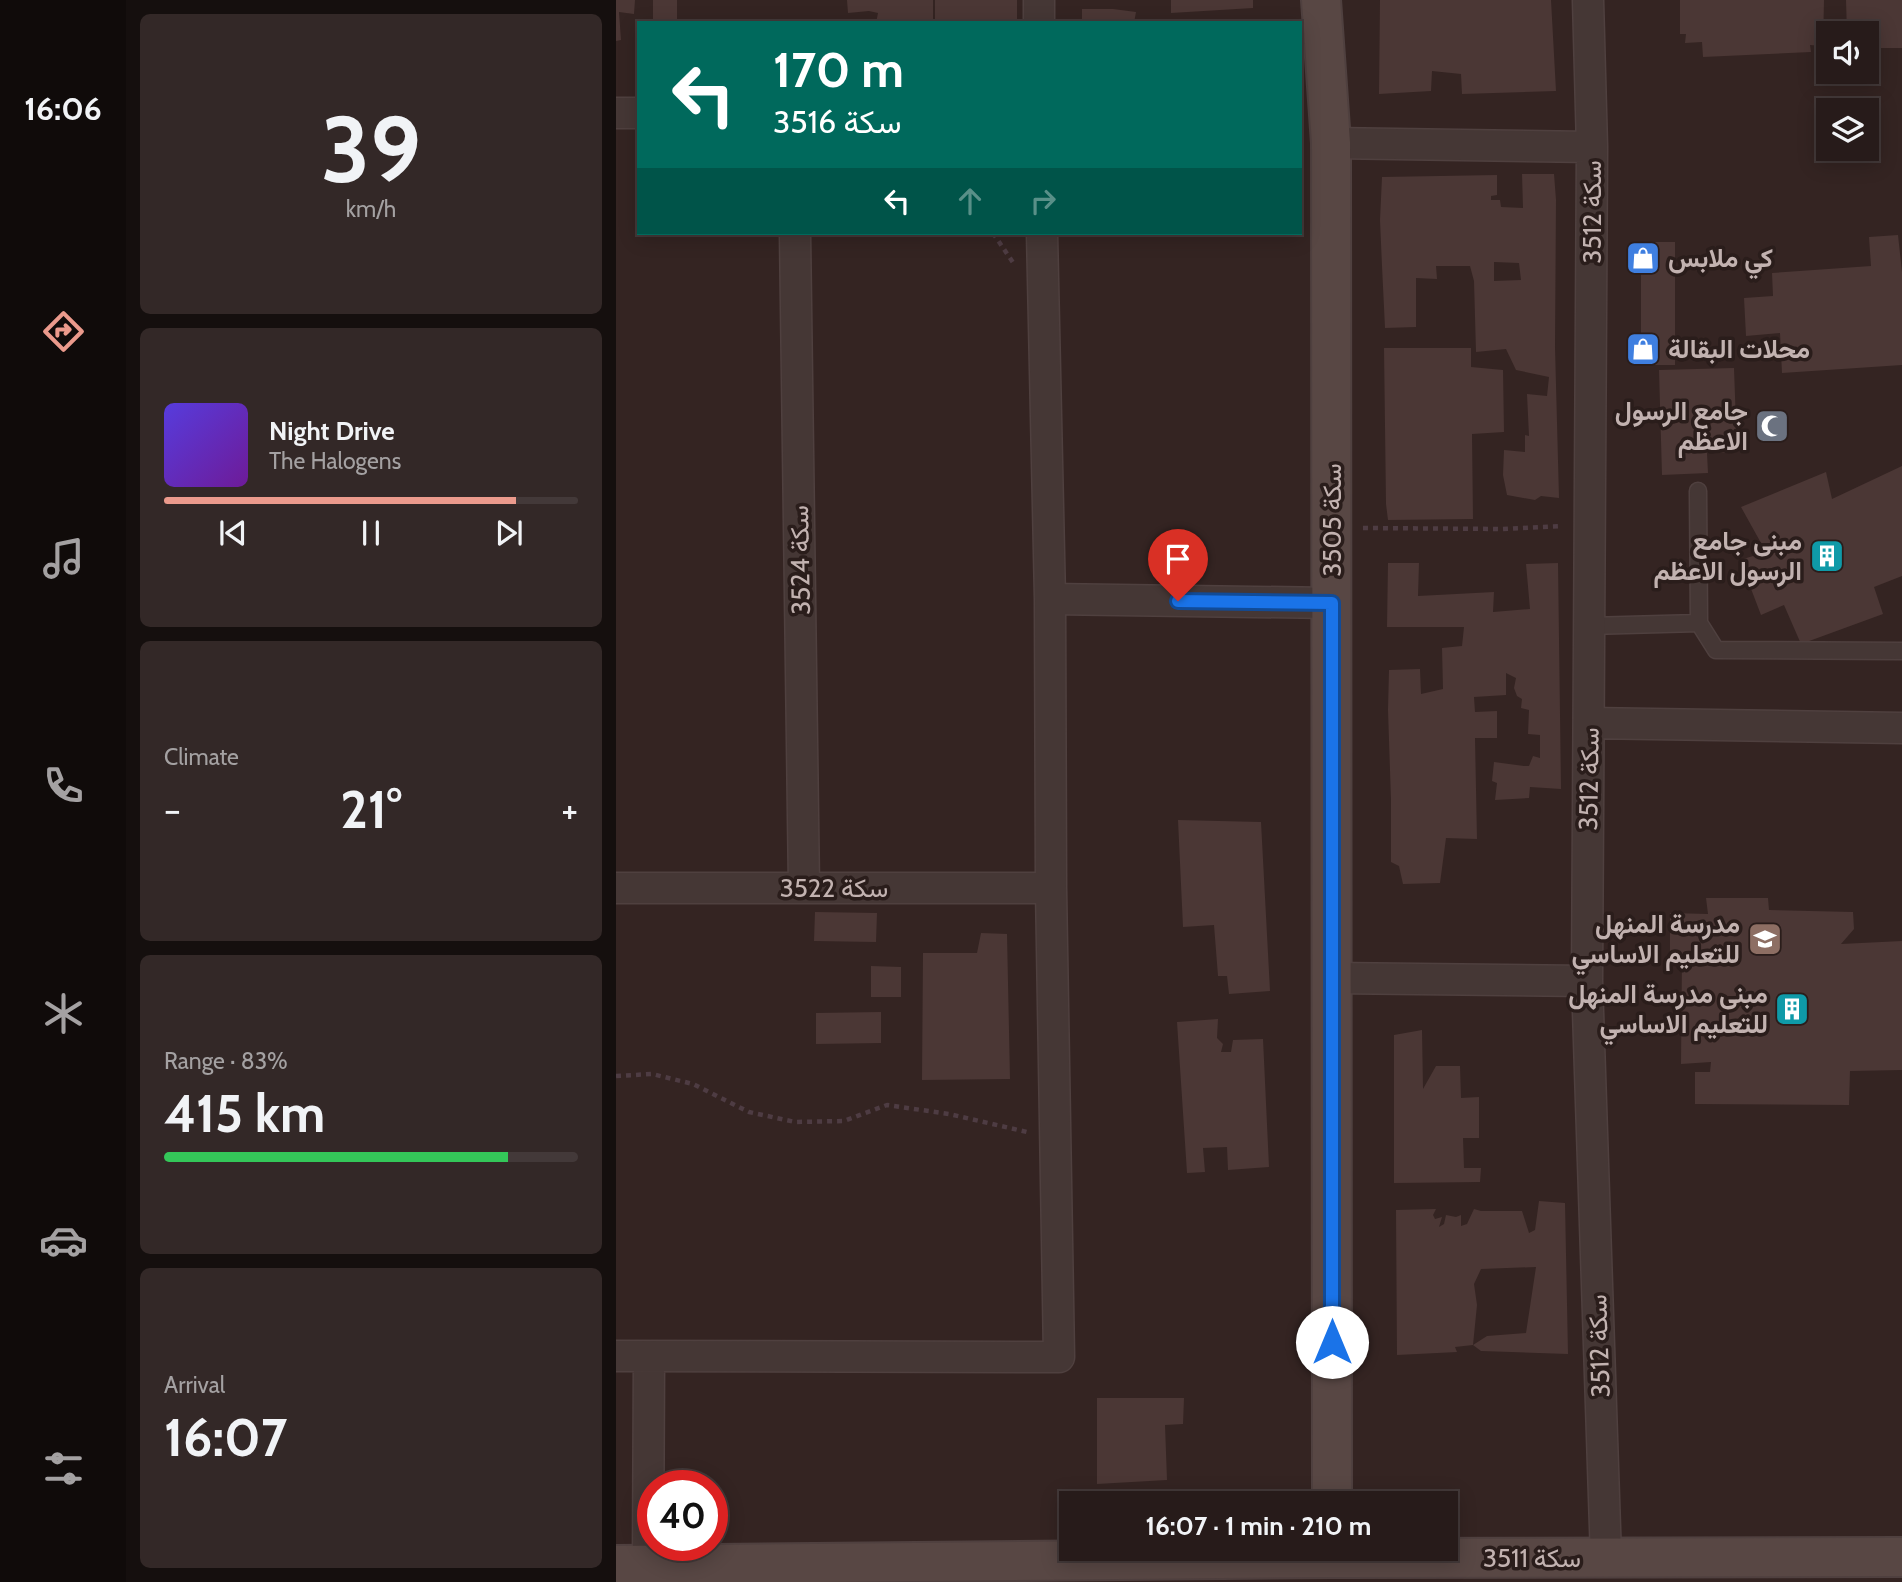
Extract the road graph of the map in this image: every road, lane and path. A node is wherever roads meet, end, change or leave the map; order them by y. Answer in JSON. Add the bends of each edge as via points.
{"nodes":[{"id":1,"x":1039,"y":0,"type":"edge"},
{"id":2,"x":1321,"y":0,"type":"edge"},
{"id":3,"x":1588,"y":0,"type":"edge"},
{"id":4,"x":1039,"y":21,"type":"edge"},
{"id":5,"x":616,"y":113,"type":"edge"},
{"id":6,"x":637,"y":113,"type":"edge"},
{"id":7,"x":1331,"y":143,"type":"junction"},
{"id":8,"x":1592,"y":147,"type":"junction"},
{"id":9,"x":796,"y":235,"type":"edge"},
{"id":10,"x":1042,"y":235,"type":"edge"},
{"id":11,"x":1698,"y":491,"type":"dead end"},
{"id":12,"x":1590,"y":524,"type":"junction"},
{"id":13,"x":1332,"y":528,"type":"junction"},
{"id":14,"x":1051,"y":598,"type":"junction"},
{"id":15,"x":1332,"y":603,"type":"junction"},
{"id":16,"x":1699,"y":623,"type":"junction"},
{"id":17,"x":1590,"y":626,"type":"junction"},
{"id":18,"x":1902,"y":651,"type":"edge"},
{"id":19,"x":1589,"y":723,"type":"junction"},
{"id":20,"x":1902,"y":728,"type":"edge"},
{"id":21,"x":616,"y":888,"type":"edge"},
{"id":22,"x":804,"y":888,"type":"junction"},
{"id":23,"x":1051,"y":888,"type":"junction"},
{"id":24,"x":1332,"y":978,"type":"junction"},
{"id":25,"x":1587,"y":981,"type":"junction"},
{"id":26,"x":616,"y":1076,"type":"edge"},
{"id":27,"x":1055,"y":1139,"type":"junction"},
{"id":28,"x":616,"y":1356,"type":"edge"},
{"id":29,"x":649,"y":1357,"type":"junction"},
{"id":30,"x":1332,"y":1491,"type":"edge"},
{"id":31,"x":1902,"y":1557,"type":"edge"},
{"id":32,"x":1606,"y":1558,"type":"junction"},
{"id":33,"x":1332,"y":1563,"type":"edge"},
{"id":34,"x":632,"y":1565,"type":"edge"},
{"id":35,"x":1847,"y":1570,"type":"edge"},
{"id":36,"x":947,"y":1572,"type":"edge"}],
"edges":[{"from":1,"to":4,"type":"street"},
{"from":2,"to":7,"type":"street","name":"سكة 3505"},
{"from":3,"to":8,"type":"street","name":"سكة 3512"},
{"from":5,"to":6,"type":"street"},
{"from":7,"to":8,"type":"street"},
{"from":7,"to":13,"type":"street","name":"سكة 3505"},
{"from":8,"to":12,"type":"street","name":"سكة 3512"},
{"from":9,"to":22,"type":"street","name":"سكة 3524"},
{"from":10,"to":14,"type":"street"},
{"from":11,"to":16,"type":"lane"},
{"from":12,"to":13,"type":"path","via":[[1502,530]]},
{"from":12,"to":17,"type":"street","name":"سكة 3512"},
{"from":13,"to":15,"type":"street","name":"سكة 3505"},
{"from":14,"to":15,"type":"street"},
{"from":14,"to":23,"type":"street"},
{"from":15,"to":24,"type":"street","name":"سكة 3505"},
{"from":16,"to":17,"type":"lane"},
{"from":16,"to":18,"type":"lane","via":[[1716,650]]},
{"from":17,"to":19,"type":"street","name":"سكة 3512"},
{"from":19,"to":20,"type":"street"},
{"from":19,"to":25,"type":"street","name":"سكة 3512"},
{"from":21,"to":22,"type":"street","name":"سكة 3522"},
{"from":22,"to":23,"type":"street","name":"سكة 3522"},
{"from":23,"to":27,"type":"street"},
{"from":24,"to":25,"type":"street"},
{"from":24,"to":30,"type":"street","name":"سكة 3505"},
{"from":25,"to":32,"type":"street","name":"سكة 3512"},
{"from":26,"to":27,"type":"path","via":[[652,1074],[693,1084],[749,1112],[795,1122],[844,1121],[887,1105]]},
{"from":27,"to":29,"type":"street","via":[[1059,1357]]},
{"from":28,"to":29,"type":"street"},
{"from":29,"to":34,"type":"street"},
{"from":31,"to":35,"type":"street","name":"سكة 3511"},
{"from":32,"to":33,"type":"street","name":"سكة 3511"},
{"from":32,"to":35,"type":"street","name":"سكة 3511"},
{"from":33,"to":36,"type":"street","name":"سكة 3511"},
{"from":34,"to":36,"type":"street","name":"سكة 3511"}]}
